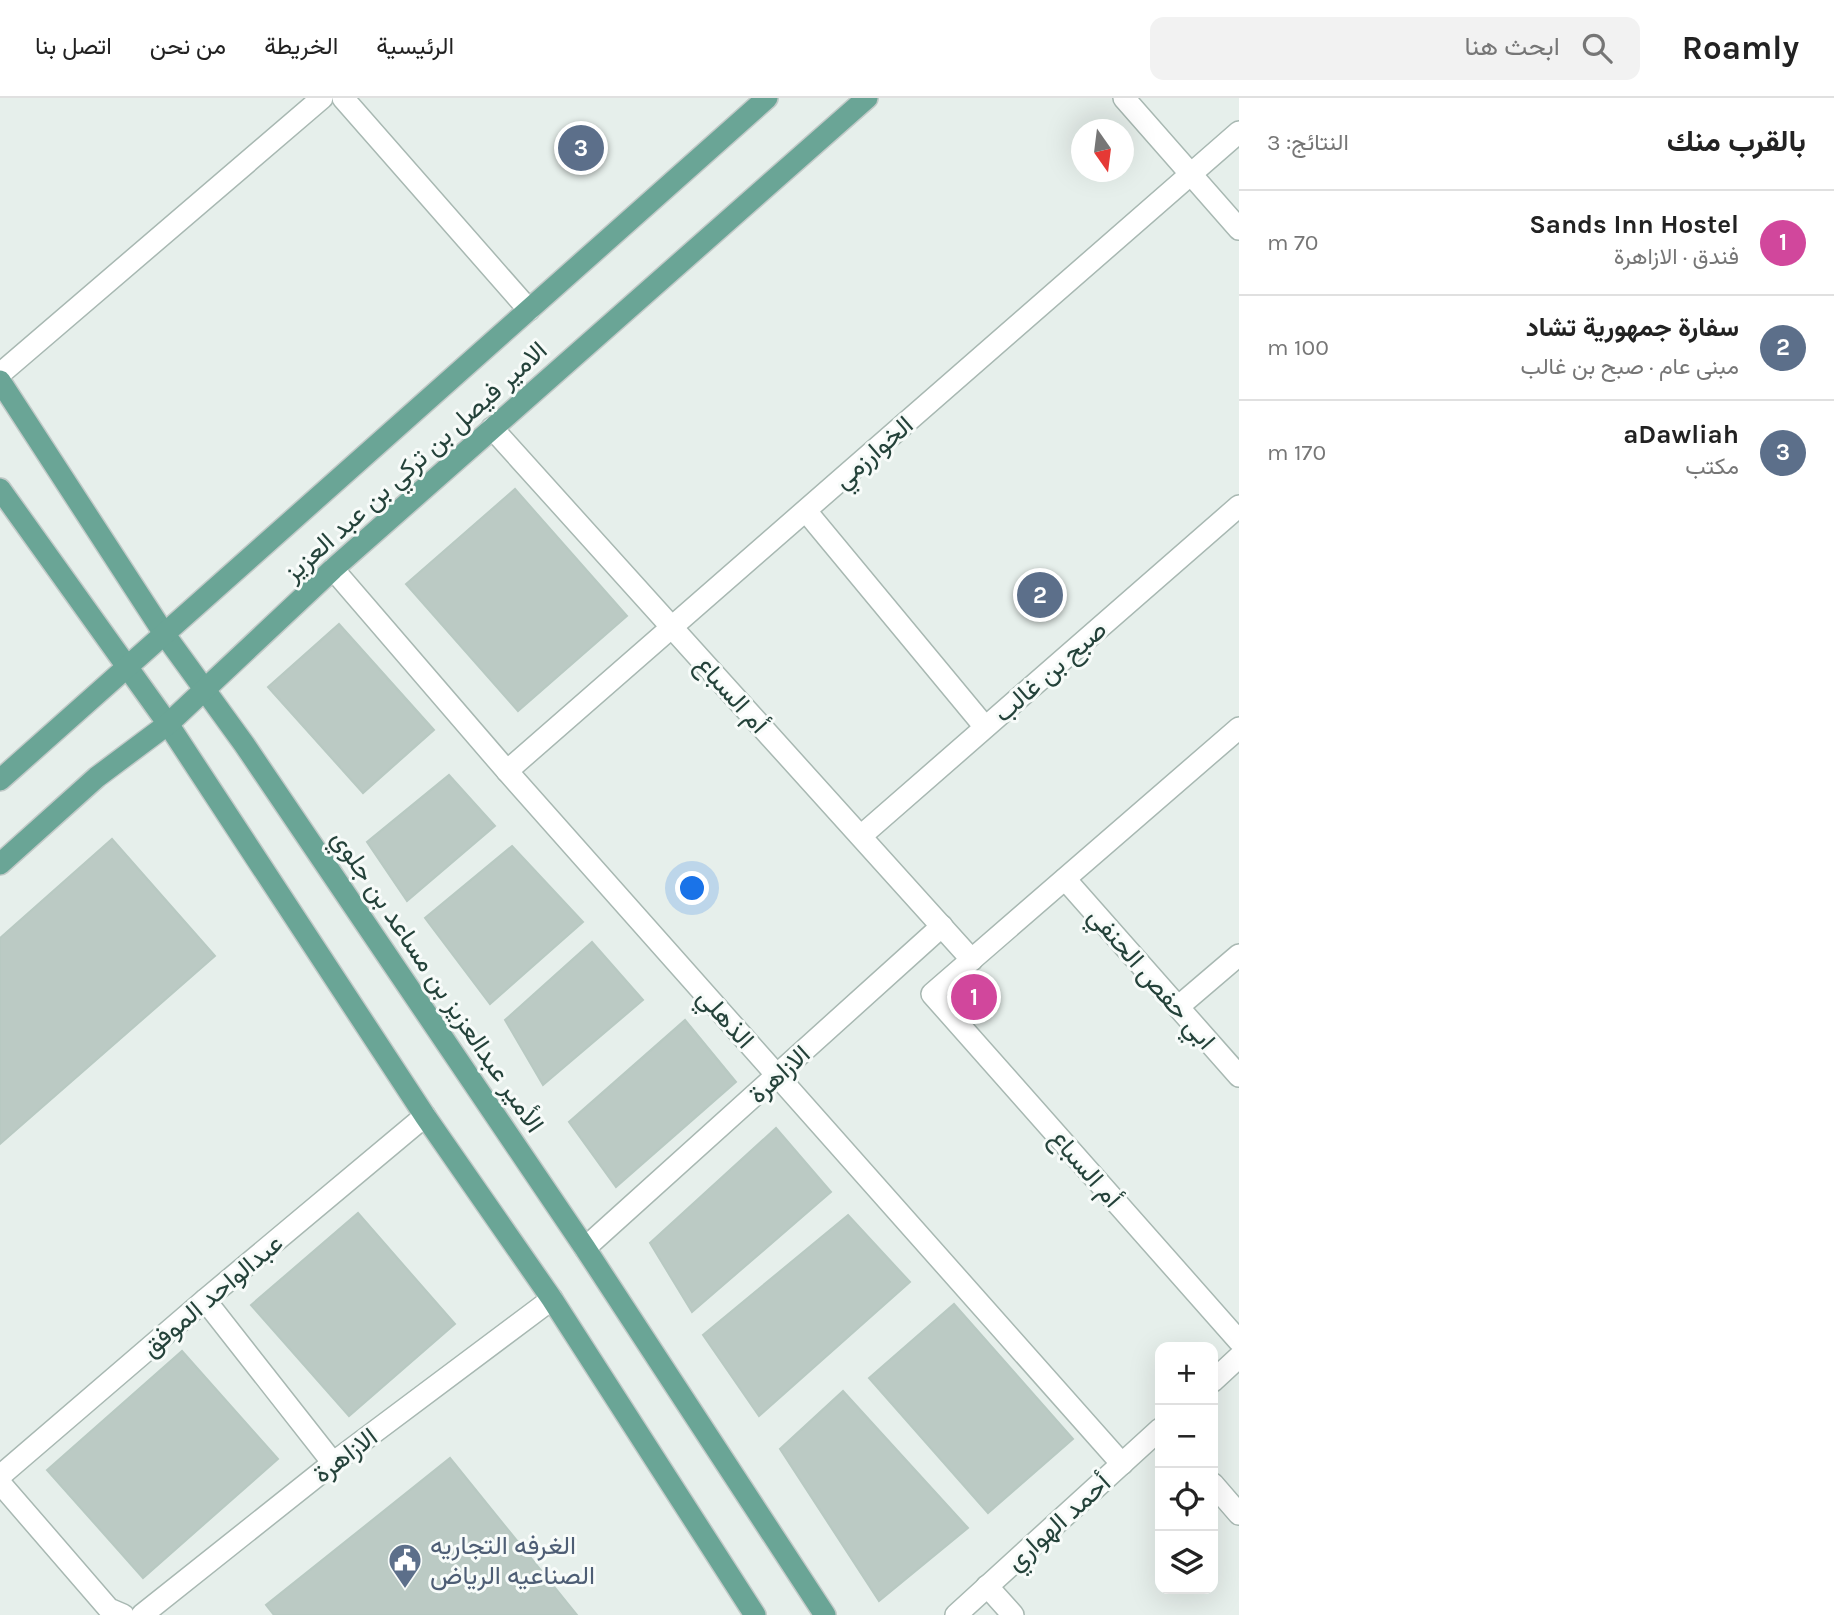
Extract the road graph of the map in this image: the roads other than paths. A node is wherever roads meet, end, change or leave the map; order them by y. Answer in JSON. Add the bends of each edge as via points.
{"nodes":[{"id":1,"x":322,"y":98,"type":"edge"},
{"id":2,"x":343,"y":98,"type":"edge"},
{"id":3,"x":767,"y":98,"type":"edge"},
{"id":4,"x":867,"y":98,"type":"edge"},
{"id":5,"x":1124,"y":98,"type":"edge"},
{"id":6,"x":1239,"y":132,"type":"edge"},
{"id":7,"x":1191,"y":174,"type":"junction"},
{"id":8,"x":1239,"y":229,"type":"edge"},
{"id":9,"x":529,"y":310,"type":"junction"},
{"id":10,"x":0,"y":374,"type":"edge"},
{"id":11,"x":0,"y":381,"type":"edge"},
{"id":12,"x":492,"y":428,"type":"junction"},
{"id":13,"x":0,"y":489,"type":"edge"},
{"id":14,"x":1239,"y":506,"type":"edge"},
{"id":15,"x":806,"y":511,"type":"junction"},
{"id":16,"x":333,"y":569,"type":"junction"},
{"id":17,"x":672,"y":627,"type":"junction"},
{"id":18,"x":165,"y":635,"type":"junction"},
{"id":19,"x":127,"y":668,"type":"junction"},
{"id":20,"x":204,"y":689,"type":"junction"},
{"id":21,"x":168,"y":724,"type":"junction"},
{"id":22,"x":985,"y":727,"type":"junction"},
{"id":23,"x":1239,"y":728,"type":"edge"},
{"id":24,"x":507,"y":771,"type":"junction"},
{"id":25,"x":0,"y":780,"type":"edge"},
{"id":26,"x":861,"y":836,"type":"junction"},
{"id":27,"x":0,"y":864,"type":"edge"},
{"id":28,"x":1065,"y":879,"type":"junction"},
{"id":29,"x":942,"y":926,"type":"junction"},
{"id":30,"x":1239,"y":955,"type":"edge"},
{"id":31,"x":972,"y":960,"type":"junction"},
{"id":32,"x":1178,"y":1007,"type":"junction"},
{"id":33,"x":778,"y":1076,"type":"junction"},
{"id":34,"x":1239,"y":1076,"type":"edge"},
{"id":35,"x":425,"y":1116,"type":"junction"},
{"id":36,"x":585,"y":1248,"type":"junction"},
{"id":37,"x":552,"y":1299,"type":"junction"},
{"id":38,"x":205,"y":1300,"type":"junction"},
{"id":39,"x":1239,"y":1341,"type":"edge"},
{"id":40,"x":1239,"y":1357,"type":"edge"},
{"id":41,"x":1218,"y":1376,"type":"edge"},
{"id":42,"x":1155,"y":1434,"type":"edge"},
{"id":43,"x":333,"y":1463,"type":"junction"},
{"id":44,"x":1122,"y":1464,"type":"junction"},
{"id":45,"x":0,"y":1476,"type":"edge"},
{"id":46,"x":0,"y":1483,"type":"edge"},
{"id":47,"x":1218,"y":1490,"type":"edge"},
{"id":48,"x":1239,"y":1514,"type":"edge"},
{"id":49,"x":987,"y":1586,"type":"junction"},
{"id":50,"x":112,"y":1613,"type":"edge"},
{"id":51,"x":142,"y":1615,"type":"edge"},
{"id":52,"x":755,"y":1615,"type":"edge"},
{"id":53,"x":825,"y":1615,"type":"edge"},
{"id":54,"x":956,"y":1615,"type":"edge"},
{"id":55,"x":1013,"y":1615,"type":"edge"}],
"edges":[{"from":1,"to":10,"type":"street"},
{"from":2,"to":9,"type":"street"},
{"from":3,"to":9,"type":"main road","name":"الامير فيصل بن تركي بن عبد العزيز"},
{"from":4,"to":12,"type":"main road","name":"الامير فيصل بن تركي بن عبد العزيز"},
{"from":5,"to":7,"type":"street"},
{"from":6,"to":7,"type":"street","name":"الخوارزمي"},
{"from":7,"to":8,"type":"street"},
{"from":7,"to":15,"type":"street","name":"الخوارزمي"},
{"from":9,"to":18,"type":"main road","name":"الامير فيصل بن تركي بن عبد العزيز"},
{"from":11,"to":18,"type":"main road","name":"الأمير عبدالعزيز بن مساعد بن جلوي"},
{"from":12,"to":16,"type":"main road","name":"الامير فيصل بن تركي بن عبد العزيز"},
{"from":12,"to":17,"type":"street","name":"أم السباع"},
{"from":13,"to":19,"type":"main road"},
{"from":14,"to":22,"type":"street","name":"صبح بن غالب"},
{"from":15,"to":17,"type":"street","name":"الخوارزمي"},
{"from":15,"to":22,"type":"street"},
{"from":16,"to":20,"type":"main road","name":"الامير فيصل بن تركي بن عبد العزيز"},
{"from":16,"to":24,"type":"street","name":"الذهلي"},
{"from":17,"to":24,"type":"street","name":"الخوارزمي"},
{"from":17,"to":26,"type":"street","name":"أم السباع"},
{"from":18,"to":19,"type":"main road","name":"الامير فيصل بن تركي بن عبد العزيز"},
{"from":18,"to":20,"type":"main road","name":"الأمير عبدالعزيز بن مساعد بن جلوي"},
{"from":19,"to":21,"type":"main road"},
{"from":19,"to":25,"type":"main road","name":"الامير فيصل بن تركي بن عبد العزيز"},
{"from":20,"to":21,"type":"main road","name":"الامير فيصل بن تركي بن عبد العزيز"},
{"from":20,"to":36,"type":"main road","name":"الأمير عبدالعزيز بن مساعد بن جلوي"},
{"from":21,"to":27,"type":"main road","name":"الامير فيصل بن تركي بن عبد العزيز","via":[[97,777]]},
{"from":21,"to":35,"type":"main road"},
{"from":22,"to":26,"type":"street","name":"صبح بن غالب"},
{"from":23,"to":28,"type":"street"},
{"from":24,"to":33,"type":"street","name":"الذهلي"},
{"from":26,"to":29,"type":"street","name":"أم السباع"},
{"from":28,"to":31,"type":"street"},
{"from":28,"to":32,"type":"street","name":"ابي حفص الحنفي"},
{"from":29,"to":31,"type":"street","name":"أم السباع"},
{"from":29,"to":33,"type":"street","name":"الازاهرة"},
{"from":30,"to":32,"type":"street"},
{"from":31,"to":39,"type":"street","name":"أم السباع","via":[[932,994]]},
{"from":32,"to":34,"type":"street","name":"ابي حفص الحنفي"},
{"from":33,"to":36,"type":"street","name":"الازاهرة"},
{"from":33,"to":44,"type":"street","name":"الذهلي"},
{"from":35,"to":37,"type":"main road"},
{"from":35,"to":38,"type":"street","name":"عبدالواحد الموفق"},
{"from":36,"to":53,"type":"main road","name":"الأمير عبدالعزيز بن مساعد بن جلوي"},
{"from":37,"to":43,"type":"street","name":"الازاهرة"},
{"from":37,"to":52,"type":"main road"},
{"from":38,"to":43,"type":"street"},
{"from":38,"to":45,"type":"street","name":"عبدالواحد الموفق"},
{"from":40,"to":41,"type":"street"},
{"from":42,"to":44,"type":"street","name":"أحمد الهواري"},
{"from":43,"to":51,"type":"street","name":"الازاهرة"},
{"from":44,"to":49,"type":"street","name":"أحمد الهواري"},
{"from":46,"to":50,"type":"street"},
{"from":47,"to":48,"type":"street"},
{"from":49,"to":54,"type":"street","name":"أحمد الهواري"},
{"from":49,"to":55,"type":"street"}]}
